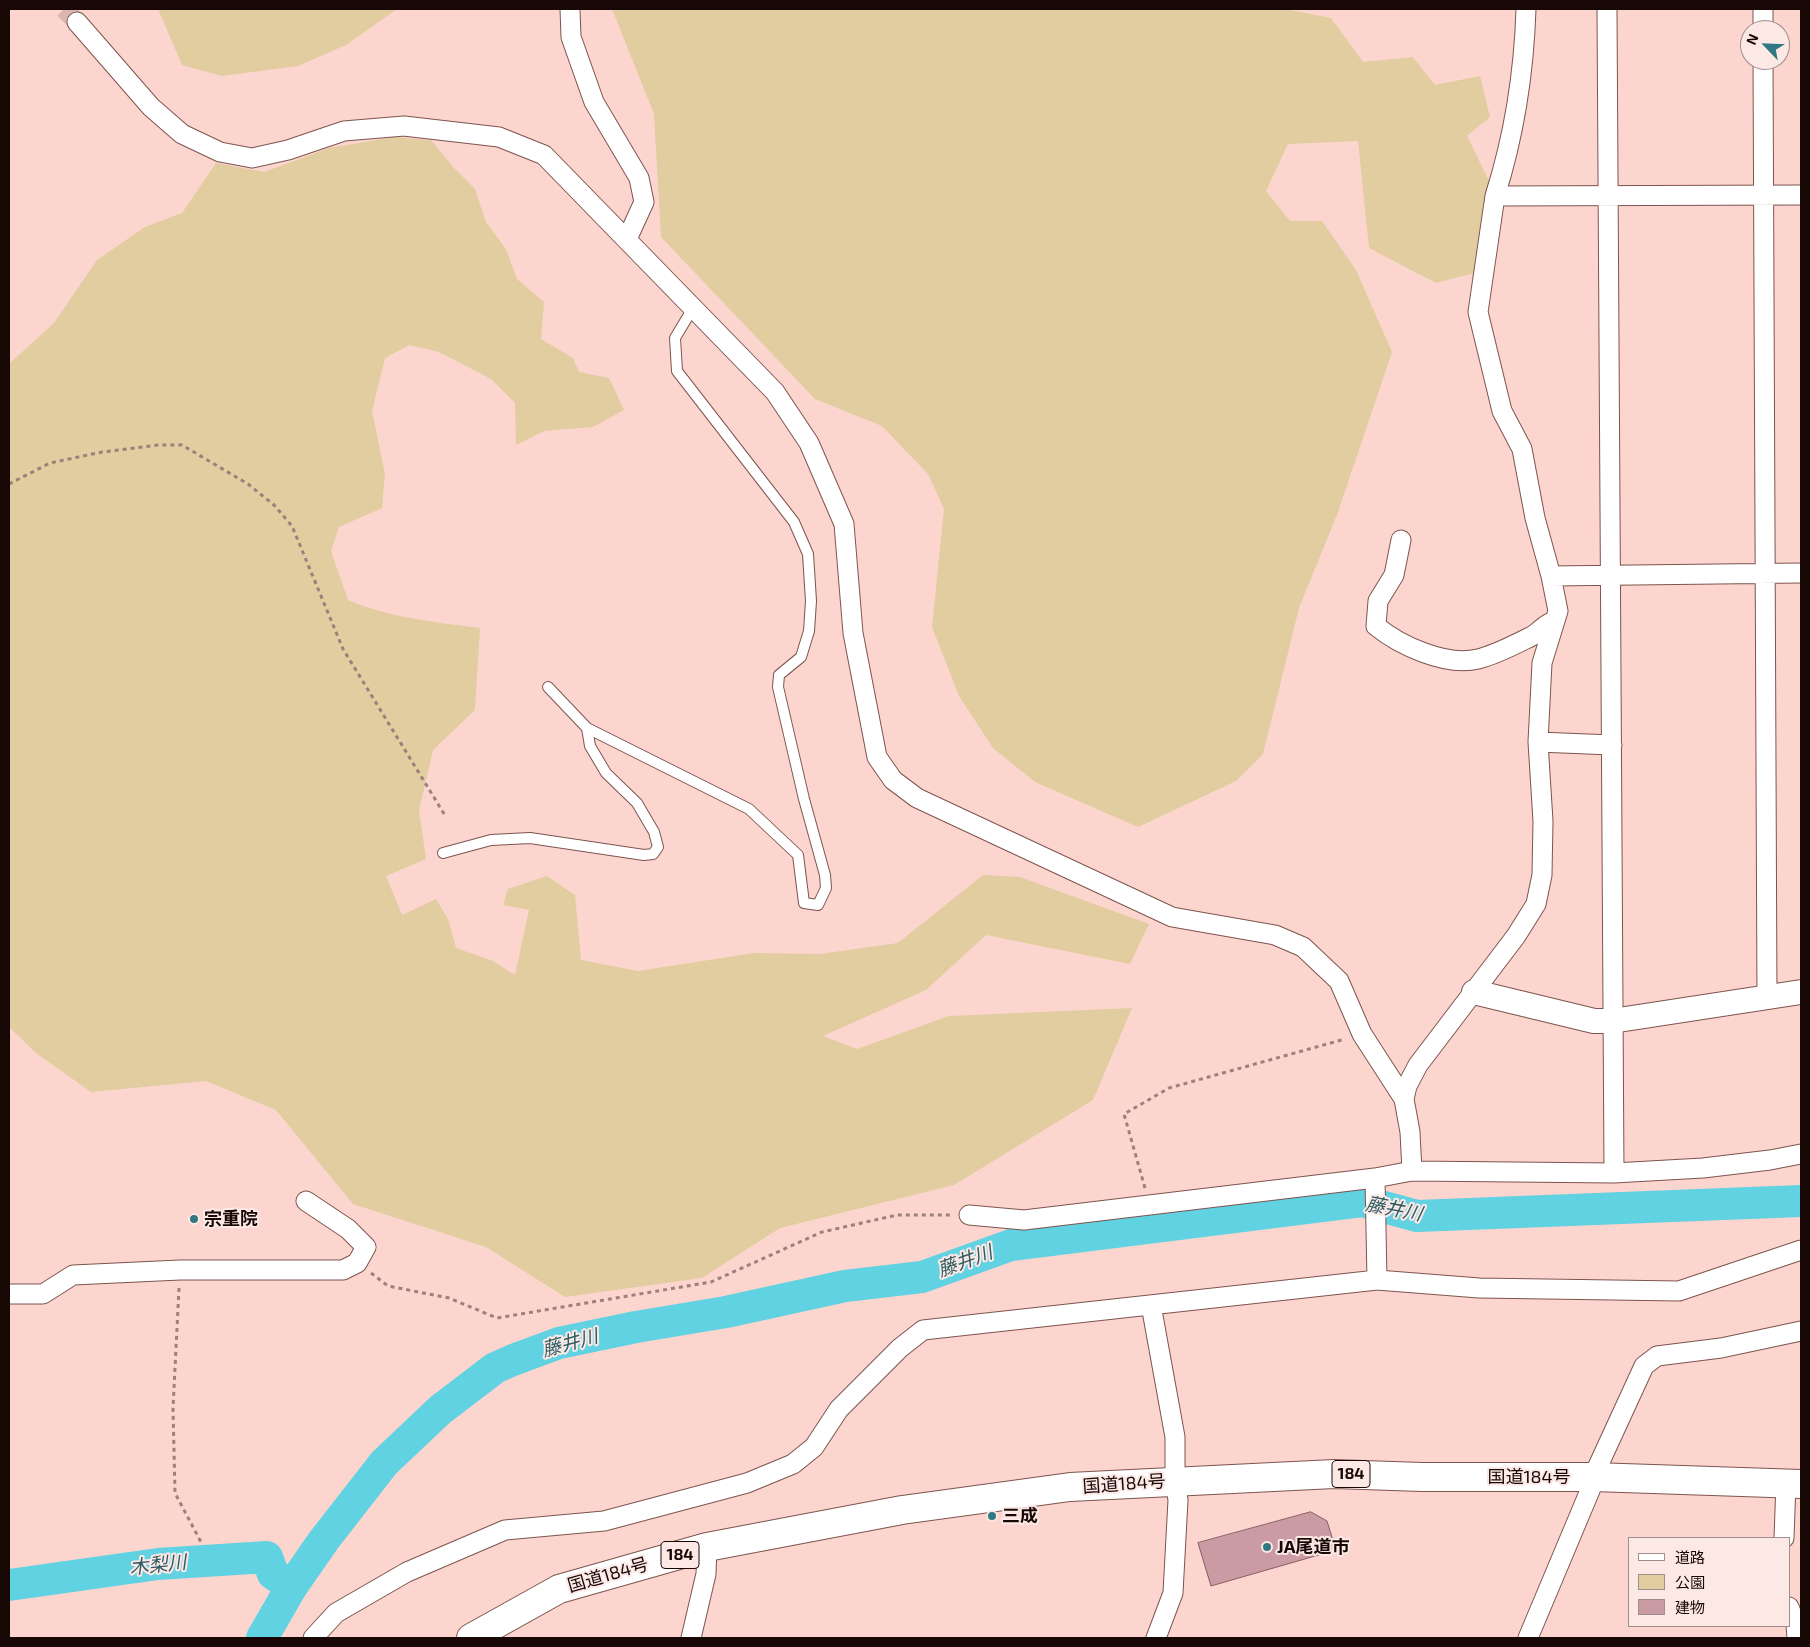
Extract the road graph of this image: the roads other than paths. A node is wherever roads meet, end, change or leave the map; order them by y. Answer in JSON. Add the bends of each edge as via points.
{"nodes":[{"id":1,"x":570,"y":9,"type":"edge"},
{"id":2,"x":1526,"y":9,"type":"edge"},
{"id":3,"x":1607,"y":9,"type":"edge"},
{"id":4,"x":77,"y":22,"type":"tunnel mouth"},
{"id":5,"x":1763,"y":70,"type":"edge"},
{"id":6,"x":1608,"y":194,"type":"junction"},
{"id":7,"x":1763,"y":195,"type":"junction"},
{"id":8,"x":1801,"y":195,"type":"edge"},
{"id":9,"x":1495,"y":196,"type":"junction"},
{"id":10,"x":627,"y":239,"type":"junction"},
{"id":11,"x":693,"y":308,"type":"junction"},
{"id":12,"x":1401,"y":540,"type":"dead end"},
{"id":13,"x":1767,"y":573,"type":"junction"},
{"id":14,"x":1801,"y":573,"type":"edge"},
{"id":15,"x":1610,"y":575,"type":"junction"},
{"id":16,"x":1551,"y":576,"type":"junction"},
{"id":17,"x":1555,"y":620,"type":"junction"},
{"id":18,"x":548,"y":687,"type":"dead end"},
{"id":19,"x":586,"y":728,"type":"junction"},
{"id":20,"x":1538,"y":742,"type":"junction"},
{"id":21,"x":1612,"y":745,"type":"junction"},
{"id":22,"x":443,"y":853,"type":"dead end"},
{"id":23,"x":1474,"y":992,"type":"junction"},
{"id":24,"x":1801,"y":992,"type":"edge"},
{"id":25,"x":1767,"y":998,"type":"junction"},
{"id":26,"x":1612,"y":1021,"type":"junction"},
{"id":27,"x":1404,"y":1099,"type":"junction"},
{"id":28,"x":1801,"y":1154,"type":"edge"},
{"id":29,"x":1412,"y":1171,"type":"junction"},
{"id":30,"x":1614,"y":1173,"type":"junction"},
{"id":31,"x":1375,"y":1183,"type":"junction"},
{"id":32,"x":306,"y":1201,"type":"dead end"},
{"id":33,"x":969,"y":1214,"type":"road end"},
{"id":34,"x":1801,"y":1250,"type":"edge"},
{"id":35,"x":1377,"y":1280,"type":"junction"},
{"id":36,"x":9,"y":1294,"type":"edge"},
{"id":37,"x":1151,"y":1305,"type":"junction"},
{"id":38,"x":1801,"y":1331,"type":"edge"},
{"id":39,"x":1593,"y":1477,"type":"junction"},
{"id":40,"x":1175,"y":1481,"type":"junction"},
{"id":41,"x":1794,"y":1483,"type":"edge"},
{"id":42,"x":1784,"y":1537,"type":"edge"},
{"id":43,"x":707,"y":1547,"type":"junction"},
{"id":44,"x":1790,"y":1611,"type":"edge"},
{"id":45,"x":313,"y":1638,"type":"edge"},
{"id":46,"x":470,"y":1638,"type":"edge"},
{"id":47,"x":691,"y":1638,"type":"edge"},
{"id":48,"x":1156,"y":1638,"type":"edge"},
{"id":49,"x":1528,"y":1638,"type":"edge"},
{"id":50,"x":1797,"y":1638,"type":"edge"}],
"edges":[{"from":1,"to":10,"type":"street","via":[[571,36],[594,102],[639,178],[644,202]]},
{"from":2,"to":9,"type":"street","via":[[1524,53],[1506,157]]},
{"from":3,"to":6,"type":"street"},
{"from":4,"to":10,"type":"street","via":[[151,107],[182,134],[220,152],[252,158],[344,131],[404,126],[498,137],[544,155]]},
{"from":5,"to":7,"type":"street"},
{"from":6,"to":7,"type":"street"},
{"from":6,"to":9,"type":"street"},
{"from":6,"to":15,"type":"street"},
{"from":7,"to":8,"type":"street"},
{"from":7,"to":13,"type":"street"},
{"from":9,"to":16,"type":"street","via":[[1478,312],[1502,411],[1522,449],[1534,518]]},
{"from":10,"to":11,"type":"street"},
{"from":11,"to":19,"type":"lane","via":[[675,338],[677,370],[794,522],[808,554],[809,631],[801,657],[780,675],[778,687],[825,875],[826,888],[818,906],[804,902],[798,855],[749,810]]},
{"from":11,"to":27,"type":"street","via":[[775,392],[809,443],[844,524],[853,633],[862,688],[877,757],[893,780],[917,798],[1172,917],[1274,934],[1303,947],[1339,981],[1362,1034]]},
{"from":12,"to":17,"type":"street","via":[[1394,575],[1378,601],[1376,626],[1393,640],[1455,662],[1478,659],[1533,636]]},
{"from":13,"to":14,"type":"street"},
{"from":13,"to":15,"type":"street"},
{"from":13,"to":25,"type":"street"},
{"from":15,"to":16,"type":"street"},
{"from":15,"to":21,"type":"street"},
{"from":16,"to":17,"type":"street","via":[[1558,611]]},
{"from":17,"to":20,"type":"street","via":[[1542,663]]},
{"from":18,"to":19,"type":"lane"},
{"from":19,"to":22,"type":"lane","via":[[590,746],[606,773],[637,803],[654,832],[658,847],[653,854],[530,838],[491,840]]},
{"from":20,"to":21,"type":"street"},
{"from":20,"to":23,"type":"street","via":[[1542,875],[1536,904]]},
{"from":21,"to":26,"type":"street"},
{"from":23,"to":26,"type":"street","via":[[1594,1021]]},
{"from":23,"to":27,"type":"street","via":[[1418,1066]]},
{"from":24,"to":25,"type":"street"},
{"from":25,"to":26,"type":"street"},
{"from":26,"to":30,"type":"street"},
{"from":27,"to":29,"type":"street"},
{"from":28,"to":30,"type":"street","via":[[1703,1168]]},
{"from":29,"to":30,"type":"street"},
{"from":29,"to":31,"type":"street"},
{"from":31,"to":33,"type":"street","via":[[1024,1220]]},
{"from":31,"to":35,"type":"street"},
{"from":32,"to":36,"type":"street","via":[[348,1229],[366,1247],[357,1262],[343,1270],[180,1270],[73,1275],[43,1294]]},
{"from":34,"to":35,"type":"street","via":[[1679,1291],[1479,1288]]},
{"from":35,"to":37,"type":"street"},
{"from":37,"to":40,"type":"street","via":[[1175,1437]]},
{"from":37,"to":45,"type":"street","via":[[923,1330],[900,1348],[839,1409],[814,1447],[793,1464],[747,1484],[604,1521],[505,1530],[400,1577],[336,1613]]},
{"from":38,"to":39,"type":"street","via":[[1721,1348],[1657,1356],[1644,1366]]},
{"from":39,"to":40,"type":"highway","name":"国道184号","number":"184","via":[[1334,1474]]},
{"from":39,"to":41,"type":"highway","name":"国道184号","number":"184"},
{"from":39,"to":49,"type":"street"},
{"from":40,"to":43,"type":"highway","name":"国道184号","number":"184","via":[[1070,1487],[902,1510]]},
{"from":40,"to":48,"type":"street","via":[[1178,1500],[1173,1593]]},
{"from":41,"to":42,"type":"street"},
{"from":43,"to":46,"type":"highway","name":"国道184号","number":"184","via":[[559,1589]]},
{"from":43,"to":47,"type":"street","via":[[706,1574]]},
{"from":44,"to":50,"type":"street"}]}
